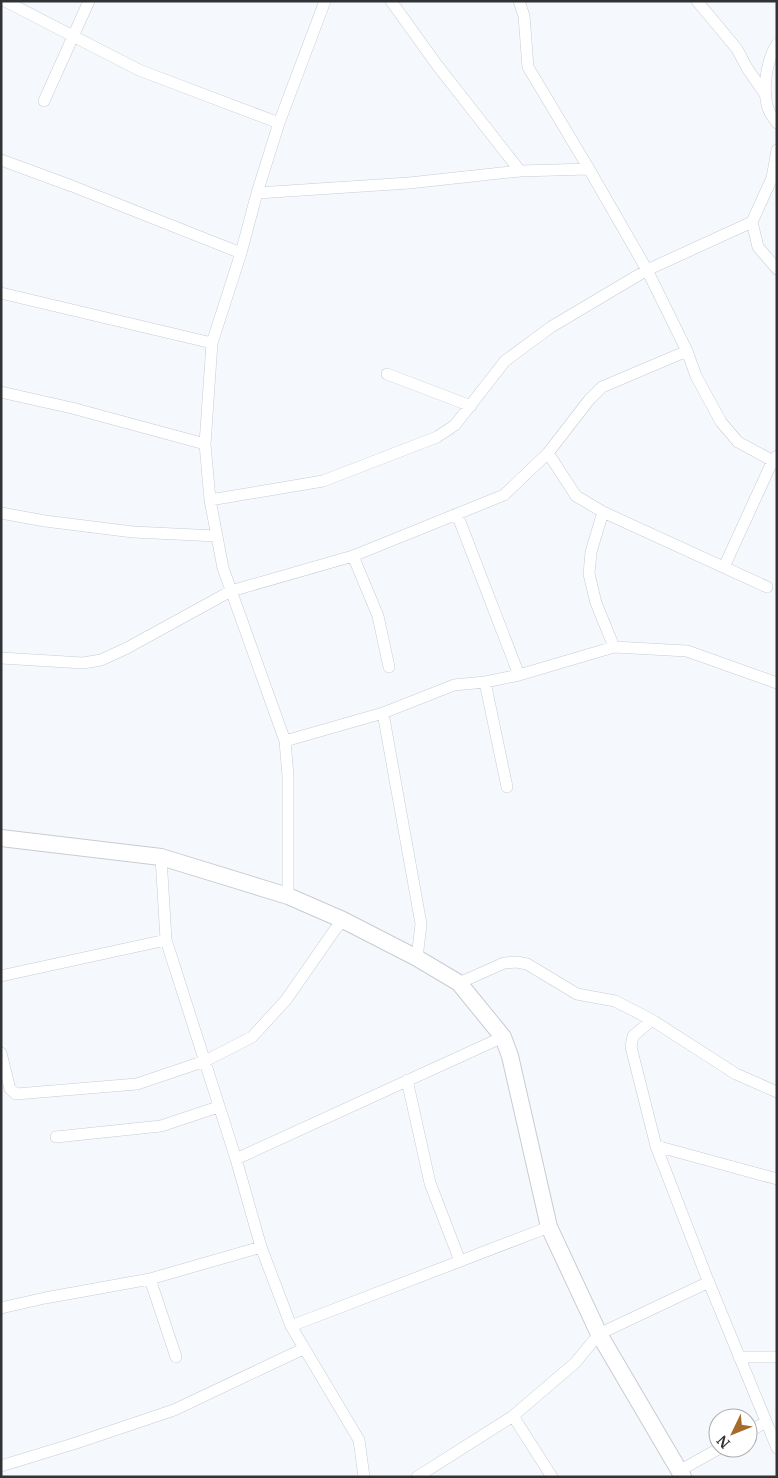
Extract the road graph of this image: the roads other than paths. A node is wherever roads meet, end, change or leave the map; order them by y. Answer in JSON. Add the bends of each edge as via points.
{"nodes":[{"id":1,"x":5,"y":1,"type":"edge"},
{"id":2,"x":89,"y":1,"type":"edge"},
{"id":3,"x":325,"y":1,"type":"edge"},
{"id":4,"x":391,"y":1,"type":"edge"},
{"id":5,"x":519,"y":1,"type":"edge"},
{"id":6,"x":697,"y":1,"type":"edge"},
{"id":7,"x":73,"y":36,"type":"junction"},
{"id":8,"x":777,"y":44,"type":"edge"},
{"id":9,"x":765,"y":94,"type":"junction"},
{"id":10,"x":44,"y":101,"type":"dead end"},
{"id":11,"x":279,"y":123,"type":"junction"},
{"id":12,"x":777,"y":123,"type":"edge"},
{"id":13,"x":777,"y":150,"type":"edge"},
{"id":14,"x":1,"y":160,"type":"edge"},
{"id":15,"x":589,"y":169,"type":"junction"},
{"id":16,"x":520,"y":171,"type":"junction"},
{"id":17,"x":257,"y":193,"type":"junction"},
{"id":18,"x":752,"y":222,"type":"junction"},
{"id":19,"x":241,"y":253,"type":"junction"},
{"id":20,"x":777,"y":269,"type":"edge"},
{"id":21,"x":647,"y":270,"type":"junction"},
{"id":22,"x":1,"y":293,"type":"edge"},
{"id":23,"x":212,"y":343,"type":"junction"},
{"id":24,"x":687,"y":351,"type":"junction"},
{"id":25,"x":387,"y":374,"type":"dead end"},
{"id":26,"x":1,"y":392,"type":"edge"},
{"id":27,"x":471,"y":406,"type":"junction"},
{"id":28,"x":205,"y":444,"type":"junction"},
{"id":29,"x":548,"y":453,"type":"junction"},
{"id":30,"x":775,"y":460,"type":"edge"},
{"id":31,"x":210,"y":500,"type":"junction"},
{"id":32,"x":603,"y":512,"type":"junction"},
{"id":33,"x":1,"y":513,"type":"edge"},
{"id":34,"x":457,"y":514,"type":"junction"},
{"id":35,"x":217,"y":536,"type":"junction"},
{"id":36,"x":353,"y":556,"type":"junction"},
{"id":37,"x":724,"y":567,"type":"junction"},
{"id":38,"x":767,"y":587,"type":"dead end"},
{"id":39,"x":231,"y":591,"type":"junction"},
{"id":40,"x":614,"y":647,"type":"junction"},
{"id":41,"x":1,"y":658,"type":"edge"},
{"id":42,"x":389,"y":667,"type":"dead end"},
{"id":43,"x":519,"y":674,"type":"junction"},
{"id":44,"x":485,"y":682,"type":"junction"},
{"id":45,"x":777,"y":683,"type":"edge"},
{"id":46,"x":383,"y":713,"type":"junction"},
{"id":47,"x":284,"y":741,"type":"junction"},
{"id":48,"x":507,"y":787,"type":"dead end"},
{"id":49,"x":1,"y":838,"type":"edge"},
{"id":50,"x":161,"y":857,"type":"junction"},
{"id":51,"x":288,"y":896,"type":"junction"},
{"id":52,"x":343,"y":920,"type":"junction"},
{"id":53,"x":166,"y":940,"type":"junction"},
{"id":54,"x":417,"y":958,"type":"junction"},
{"id":55,"x":1,"y":976,"type":"edge"},
{"id":56,"x":459,"y":983,"type":"junction"},
{"id":57,"x":652,"y":1020,"type":"junction"},
{"id":58,"x":503,"y":1037,"type":"junction"},
{"id":59,"x":1,"y":1053,"type":"edge"},
{"id":60,"x":205,"y":1061,"type":"junction"},
{"id":61,"x":407,"y":1080,"type":"junction"},
{"id":62,"x":777,"y":1092,"type":"edge"},
{"id":63,"x":218,"y":1107,"type":"junction"},
{"id":64,"x":56,"y":1137,"type":"dead end"},
{"id":65,"x":656,"y":1146,"type":"junction"},
{"id":66,"x":236,"y":1159,"type":"junction"},
{"id":67,"x":777,"y":1179,"type":"edge"},
{"id":68,"x":549,"y":1227,"type":"junction"},
{"id":69,"x":261,"y":1247,"type":"junction"},
{"id":70,"x":460,"y":1261,"type":"junction"},
{"id":71,"x":150,"y":1279,"type":"junction"},
{"id":72,"x":709,"y":1282,"type":"junction"},
{"id":73,"x":1,"y":1308,"type":"edge"},
{"id":74,"x":291,"y":1326,"type":"junction"},
{"id":75,"x":599,"y":1334,"type":"junction"},
{"id":76,"x":303,"y":1349,"type":"junction"},
{"id":77,"x":176,"y":1357,"type":"dead end"},
{"id":78,"x":740,"y":1357,"type":"junction"},
{"id":79,"x":777,"y":1357,"type":"edge"},
{"id":80,"x":513,"y":1416,"type":"junction"},
{"id":81,"x":766,"y":1422,"type":"junction"},
{"id":82,"x":758,"y":1426,"type":"edge"},
{"id":83,"x":777,"y":1448,"type":"edge"},
{"id":84,"x":708,"y":1456,"type":"edge"},
{"id":85,"x":1,"y":1466,"type":"edge"},
{"id":86,"x":681,"y":1474,"type":"edge"},
{"id":87,"x":364,"y":1477,"type":"edge"},
{"id":88,"x":417,"y":1477,"type":"edge"},
{"id":89,"x":552,"y":1477,"type":"edge"}],
"edges":[{"from":1,"to":7,"type":"street"},
{"from":2,"to":7,"type":"street"},
{"from":3,"to":11,"type":"street"},
{"from":4,"to":16,"type":"street"},
{"from":5,"to":15,"type":"street","via":[[524,16],[528,67]]},
{"from":6,"to":9,"type":"street","via":[[737,49]]},
{"from":7,"to":10,"type":"street"},
{"from":7,"to":11,"type":"street","via":[[139,70]]},
{"from":8,"to":9,"type":"street","via":[[771,52]]},
{"from":9,"to":12,"type":"street","via":[[769,112]]},
{"from":11,"to":17,"type":"street"},
{"from":13,"to":18,"type":"street","via":[[772,178]]},
{"from":14,"to":19,"type":"street"},
{"from":15,"to":16,"type":"street"},
{"from":15,"to":21,"type":"street"},
{"from":16,"to":17,"type":"street","via":[[409,183]]},
{"from":17,"to":19,"type":"street"},
{"from":18,"to":20,"type":"street","via":[[758,247]]},
{"from":18,"to":21,"type":"street"},
{"from":19,"to":23,"type":"street"},
{"from":21,"to":24,"type":"street"},
{"from":21,"to":27,"type":"street","via":[[551,327],[505,361]]},
{"from":22,"to":23,"type":"street"},
{"from":23,"to":28,"type":"street"},
{"from":24,"to":29,"type":"street","via":[[602,387]]},
{"from":24,"to":30,"type":"street","via":[[696,376],[722,422],[738,442]]},
{"from":25,"to":27,"type":"street"},
{"from":26,"to":28,"type":"street"},
{"from":27,"to":31,"type":"street","via":[[456,425],[437,437],[323,481]]},
{"from":28,"to":31,"type":"street"},
{"from":29,"to":32,"type":"street","via":[[576,496]]},
{"from":29,"to":34,"type":"street","via":[[504,495]]},
{"from":30,"to":37,"type":"street"},
{"from":31,"to":35,"type":"street"},
{"from":32,"to":37,"type":"street"},
{"from":32,"to":40,"type":"street","via":[[591,552],[589,574],[596,603]]},
{"from":33,"to":35,"type":"street","via":[[133,532]]},
{"from":34,"to":36,"type":"street"},
{"from":34,"to":43,"type":"street"},
{"from":35,"to":39,"type":"street"},
{"from":36,"to":39,"type":"street"},
{"from":36,"to":42,"type":"street","via":[[378,616]]},
{"from":37,"to":38,"type":"street"},
{"from":39,"to":41,"type":"street","via":[[101,660],[83,663]]},
{"from":39,"to":47,"type":"street"},
{"from":40,"to":43,"type":"street"},
{"from":40,"to":45,"type":"street","via":[[687,651]]},
{"from":43,"to":44,"type":"street"},
{"from":44,"to":46,"type":"street","via":[[454,686]]},
{"from":44,"to":48,"type":"street"},
{"from":46,"to":47,"type":"street"},
{"from":46,"to":54,"type":"street","via":[[421,924]]},
{"from":47,"to":51,"type":"street","via":[[288,776]]},
{"from":49,"to":50,"type":"street"},
{"from":50,"to":51,"type":"street"},
{"from":50,"to":53,"type":"street"},
{"from":51,"to":52,"type":"street"},
{"from":52,"to":54,"type":"street"},
{"from":52,"to":60,"type":"street","via":[[286,1000],[252,1037]]},
{"from":53,"to":55,"type":"street"},
{"from":53,"to":60,"type":"street"},
{"from":54,"to":56,"type":"street"},
{"from":56,"to":57,"type":"street","via":[[504,964],[517,962],[527,964],[577,994],[615,1001]]},
{"from":56,"to":58,"type":"street"},
{"from":57,"to":62,"type":"street","via":[[736,1074]]},
{"from":57,"to":65,"type":"street","via":[[633,1036],[631,1047]]},
{"from":58,"to":61,"type":"street"},
{"from":58,"to":68,"type":"street"},
{"from":59,"to":60,"type":"street","via":[[10,1089],[16,1094],[137,1084]]},
{"from":60,"to":63,"type":"street"},
{"from":61,"to":66,"type":"street"},
{"from":61,"to":70,"type":"street","via":[[430,1183]]},
{"from":63,"to":64,"type":"street","via":[[160,1126]]},
{"from":63,"to":66,"type":"street"},
{"from":65,"to":67,"type":"street"},
{"from":65,"to":72,"type":"street"},
{"from":66,"to":69,"type":"street"},
{"from":68,"to":70,"type":"street"},
{"from":68,"to":75,"type":"street"},
{"from":69,"to":71,"type":"street"},
{"from":69,"to":74,"type":"street"},
{"from":70,"to":74,"type":"street"},
{"from":71,"to":73,"type":"street"},
{"from":71,"to":77,"type":"street"},
{"from":72,"to":75,"type":"street"},
{"from":72,"to":78,"type":"street"},
{"from":74,"to":76,"type":"street"},
{"from":75,"to":80,"type":"street","via":[[575,1363]]},
{"from":75,"to":86,"type":"street"},
{"from":76,"to":85,"type":"street","via":[[174,1410]]},
{"from":76,"to":87,"type":"street","via":[[359,1440]]},
{"from":78,"to":79,"type":"street"},
{"from":78,"to":81,"type":"street"},
{"from":80,"to":88,"type":"street"},
{"from":80,"to":89,"type":"street"},
{"from":81,"to":82,"type":"street"},
{"from":81,"to":83,"type":"street"},
{"from":84,"to":86,"type":"street"}]}
